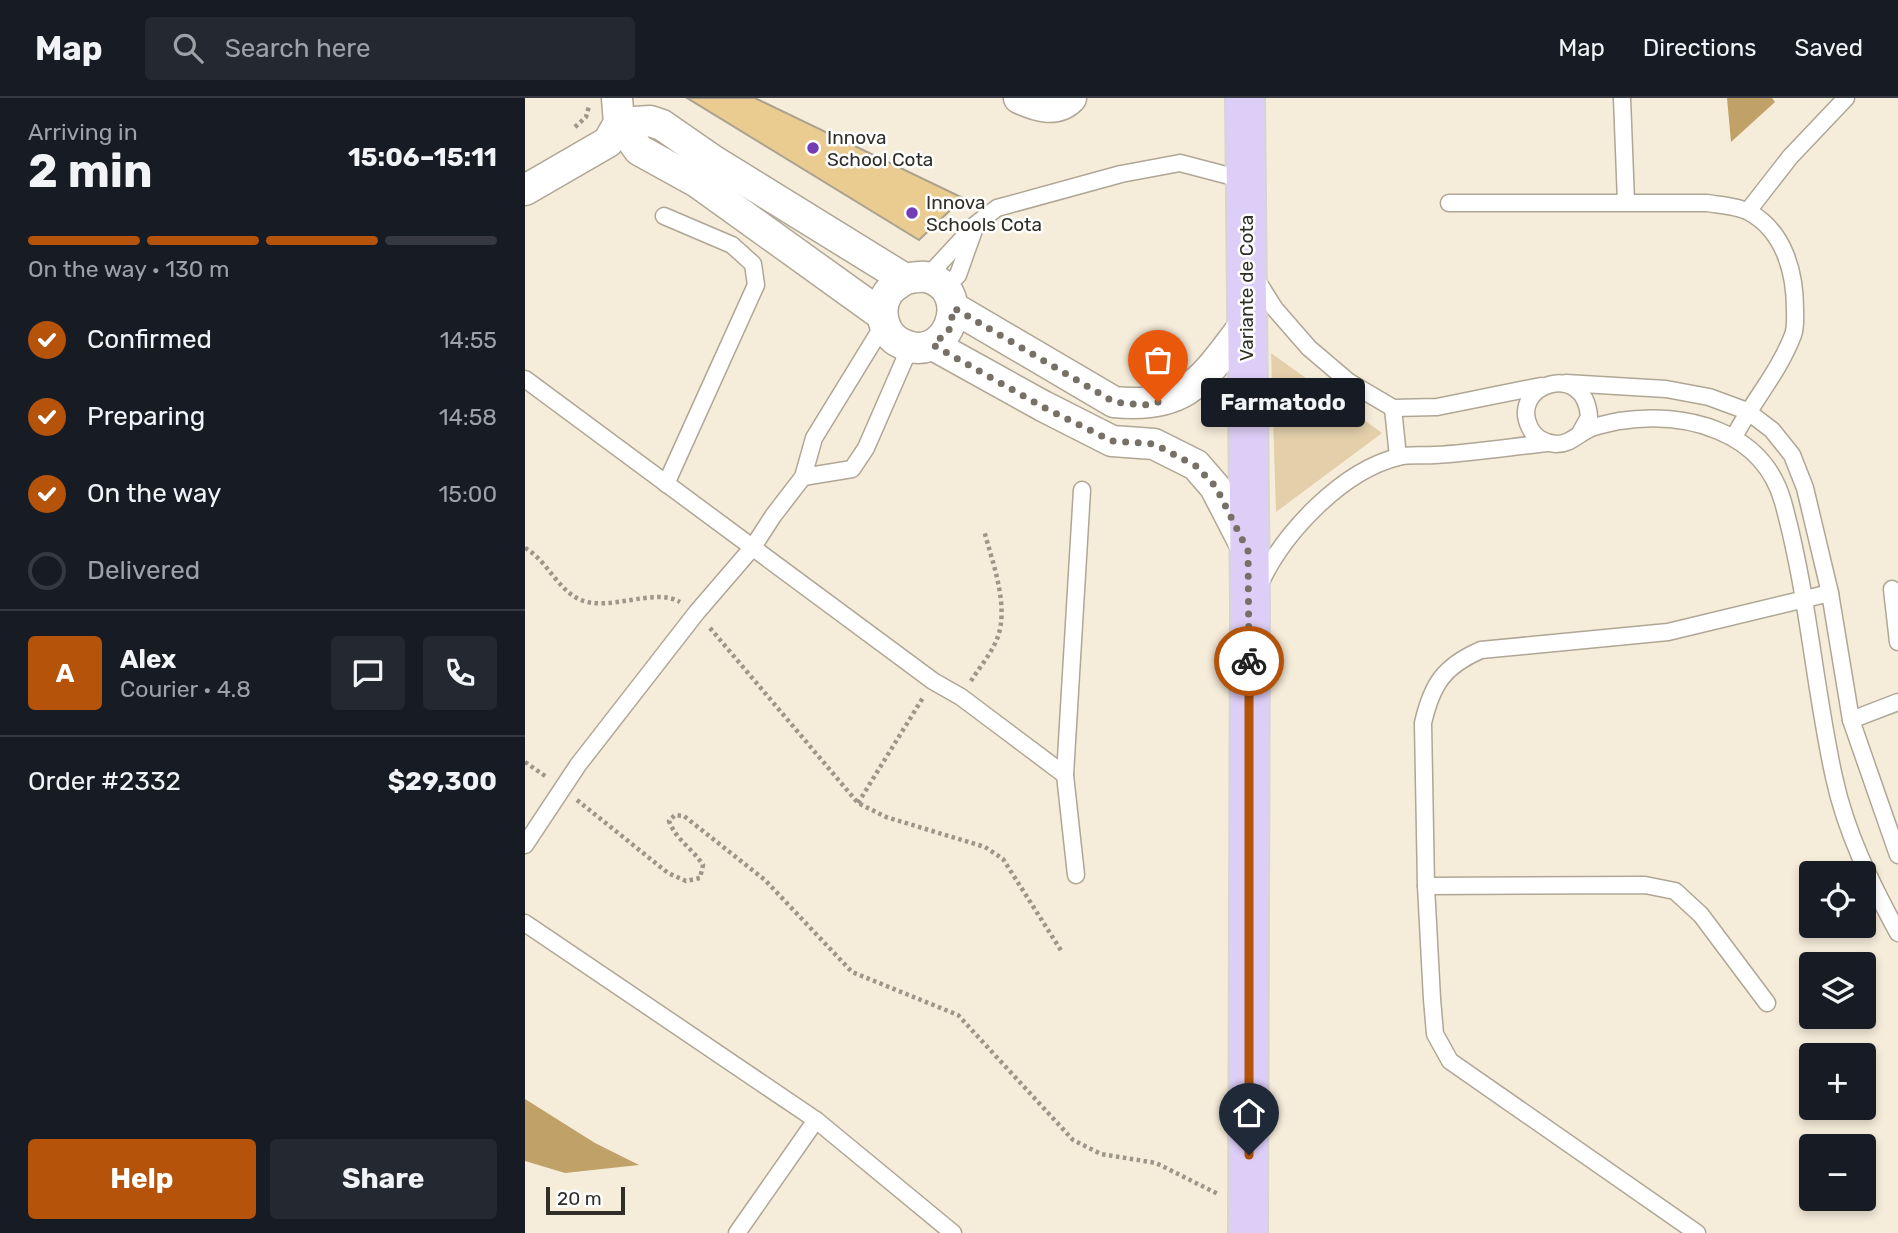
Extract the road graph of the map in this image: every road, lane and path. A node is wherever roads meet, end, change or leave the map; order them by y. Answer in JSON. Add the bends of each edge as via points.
{"nodes":[{"id":1,"x":1019,"y":98,"type":"edge"},
{"id":2,"x":1071,"y":98,"type":"edge"},
{"id":3,"x":1245,"y":98,"type":"edge"},
{"id":4,"x":1622,"y":98,"type":"edge"},
{"id":5,"x":1846,"y":98,"type":"edge"},
{"id":6,"x":618,"y":111,"type":"edge"},
{"id":7,"x":1246,"y":180,"type":"junction"},
{"id":8,"x":525,"y":190,"type":"edge"},
{"id":9,"x":1626,"y":202,"type":"junction"},
{"id":10,"x":1449,"y":203,"type":"dead end"},
{"id":11,"x":1748,"y":211,"type":"junction"},
{"id":12,"x":664,"y":216,"type":"dead end"},
{"id":13,"x":975,"y":224,"type":"junction"},
{"id":14,"x":1247,"y":265,"type":"junction"},
{"id":15,"x":933,"y":288,"type":"junction"},
{"id":16,"x":883,"y":319,"type":"junction"},
{"id":17,"x":1246,"y":323,"type":"junction"},
{"id":18,"x":921,"y":346,"type":"junction"},
{"id":19,"x":525,"y":379,"type":"edge"},
{"id":20,"x":1551,"y":384,"type":"junction"},
{"id":21,"x":1393,"y":408,"type":"junction"},
{"id":22,"x":1747,"y":411,"type":"junction"},
{"id":23,"x":1579,"y":435,"type":"junction"},
{"id":24,"x":1734,"y":438,"type":"junction"},
{"id":25,"x":1547,"y":443,"type":"junction"},
{"id":26,"x":1398,"y":457,"type":"junction"},
{"id":27,"x":803,"y":477,"type":"junction"},
{"id":28,"x":666,"y":484,"type":"junction"},
{"id":29,"x":1081,"y":490,"type":"dead end"},
{"id":30,"x":984,"y":530,"type":"dead end"},
{"id":31,"x":753,"y":547,"type":"junction"},
{"id":32,"x":525,"y":548,"type":"edge"},
{"id":33,"x":1248,"y":551,"type":"junction"},
{"id":34,"x":1892,"y":589,"type":"dead end"},
{"id":35,"x":1830,"y":593,"type":"junction"},
{"id":36,"x":1805,"y":599,"type":"junction"},
{"id":37,"x":1250,"y":605,"type":"junction"},
{"id":38,"x":697,"y":612,"type":"junction"},
{"id":39,"x":1898,"y":642,"type":"edge"},
{"id":40,"x":933,"y":681,"type":"junction"},
{"id":41,"x":961,"y":697,"type":"junction"},
{"id":42,"x":1898,"y":702,"type":"edge"},
{"id":43,"x":1851,"y":720,"type":"junction"},
{"id":44,"x":1065,"y":775,"type":"junction"},
{"id":45,"x":563,"y":788,"type":"junction"},
{"id":46,"x":858,"y":803,"type":"junction"},
{"id":47,"x":525,"y":845,"type":"edge"},
{"id":48,"x":1898,"y":855,"type":"edge"},
{"id":49,"x":1076,"y":875,"type":"dead end"},
{"id":50,"x":1426,"y":886,"type":"junction"},
{"id":51,"x":525,"y":923,"type":"edge"},
{"id":52,"x":1898,"y":933,"type":"edge"},
{"id":53,"x":1062,"y":952,"type":"dead end"},
{"id":54,"x":1766,"y":1003,"type":"dead end"},
{"id":55,"x":816,"y":1120,"type":"junction"},
{"id":56,"x":1248,"y":1221,"type":"edge"},
{"id":57,"x":737,"y":1233,"type":"edge"},
{"id":58,"x":953,"y":1233,"type":"edge"},
{"id":59,"x":1697,"y":1233,"type":"edge"}],
"edges":[{"from":1,"to":2,"type":"street","via":[[1037,107],[1051,107]]},
{"from":3,"to":7,"type":"main road","name":"Variante de Cota"},
{"from":4,"to":9,"type":"lane"},
{"from":5,"to":11,"type":"lane","via":[[1790,157]]},
{"from":6,"to":8,"type":"street","via":[[608,142]]},
{"from":6,"to":15,"type":"street","via":[[662,125],[714,161]]},
{"from":6,"to":16,"type":"street","via":[[639,149],[697,182]]},
{"from":7,"to":13,"type":"lane","via":[[1180,163],[1149,168],[997,208]]},
{"from":7,"to":14,"type":"main road","name":"Variante de Cota"},
{"from":9,"to":10,"type":"lane"},
{"from":9,"to":11,"type":"lane","via":[[1707,203]]},
{"from":11,"to":22,"type":"lane","via":[[1774,233],[1788,258],[1795,332],[1783,359]]},
{"from":12,"to":28,"type":"lane","via":[[732,245],[753,264],[756,285]]},
{"from":13,"to":15,"type":"lane"},
{"from":13,"to":15,"type":"lane","via":[[958,275]]},
{"from":14,"to":17,"type":"main road","name":"Variante de Cota"},
{"from":14,"to":21,"type":"lane","via":[[1275,309],[1309,348],[1349,382]]},
{"from":15,"to":16,"type":"street","via":[[887,293]]},
{"from":15,"to":17,"type":"street","via":[[1114,402],[1144,405],[1171,400],[1203,379]]},
{"from":15,"to":18,"type":"street","via":[[949,330]]},
{"from":16,"to":18,"type":"street","via":[[894,339]]},
{"from":16,"to":27,"type":"lane","via":[[814,438]]},
{"from":17,"to":33,"type":"main road","name":"Variante de Cota"},
{"from":18,"to":27,"type":"lane","via":[[852,469]]},
{"from":18,"to":33,"type":"street","via":[[1112,441],[1154,444],[1196,466],[1216,487]]},
{"from":19,"to":28,"type":"lane"},
{"from":20,"to":21,"type":"lane","via":[[1437,407]]},
{"from":20,"to":22,"type":"lane","via":[[1667,389]]},
{"from":20,"to":23,"type":"lane","via":[[1577,390],[1588,407]]},
{"from":20,"to":25,"type":"lane","via":[[1529,400],[1526,410],[1531,430]]},
{"from":21,"to":26,"type":"lane"},
{"from":22,"to":24,"type":"lane"},
{"from":22,"to":35,"type":"lane","via":[[1772,430],[1792,455],[1805,488]]},
{"from":23,"to":24,"type":"lane","via":[[1641,418],[1695,422]]},
{"from":23,"to":25,"type":"lane","via":[[1570,442]]},
{"from":24,"to":36,"type":"lane","via":[[1772,473]]},
{"from":25,"to":26,"type":"lane"},
{"from":26,"to":37,"type":"lane","via":[[1359,475],[1323,500],[1293,530],[1268,566]]},
{"from":27,"to":31,"type":"lane"},
{"from":28,"to":31,"type":"lane"},
{"from":29,"to":44,"type":"lane"},
{"from":30,"to":41,"type":"path","via":[[1002,620],[997,639]]},
{"from":31,"to":38,"type":"lane"},
{"from":31,"to":40,"type":"lane"},
{"from":32,"to":38,"type":"path","via":[[535,553],[567,592],[583,601],[667,599]]},
{"from":33,"to":37,"type":"main road","name":"Variante de Cota"},
{"from":34,"to":39,"type":"lane"},
{"from":35,"to":36,"type":"lane"},
{"from":35,"to":43,"type":"lane"},
{"from":36,"to":50,"type":"lane","via":[[1668,632],[1481,650],[1461,659],[1444,673],[1429,696],[1423,723]]},
{"from":36,"to":52,"type":"lane","via":[[1834,778],[1861,865]]},
{"from":37,"to":56,"type":"main road","name":"Variante de Cota"},
{"from":38,"to":45,"type":"lane"},
{"from":38,"to":46,"type":"path"},
{"from":40,"to":41,"type":"lane"},
{"from":40,"to":46,"type":"path"},
{"from":41,"to":44,"type":"lane"},
{"from":42,"to":43,"type":"lane"},
{"from":43,"to":48,"type":"lane"},
{"from":44,"to":49,"type":"lane"},
{"from":45,"to":47,"type":"lane"},
{"from":45,"to":56,"type":"path","via":[[668,873],[686,881],[700,878],[703,865],[678,839],[669,821],[684,816],[765,880],[852,972],[958,1015],[1073,1140],[1101,1154],[1156,1163]]},
{"from":46,"to":53,"type":"path","via":[[885,817],[985,846],[1003,859]]},
{"from":50,"to":54,"type":"lane","via":[[1645,885],[1675,891],[1701,915]]},
{"from":50,"to":59,"type":"lane","via":[[1435,1034],[1450,1061]]},
{"from":51,"to":55,"type":"lane"},
{"from":55,"to":57,"type":"lane"},
{"from":55,"to":58,"type":"lane"}]}
